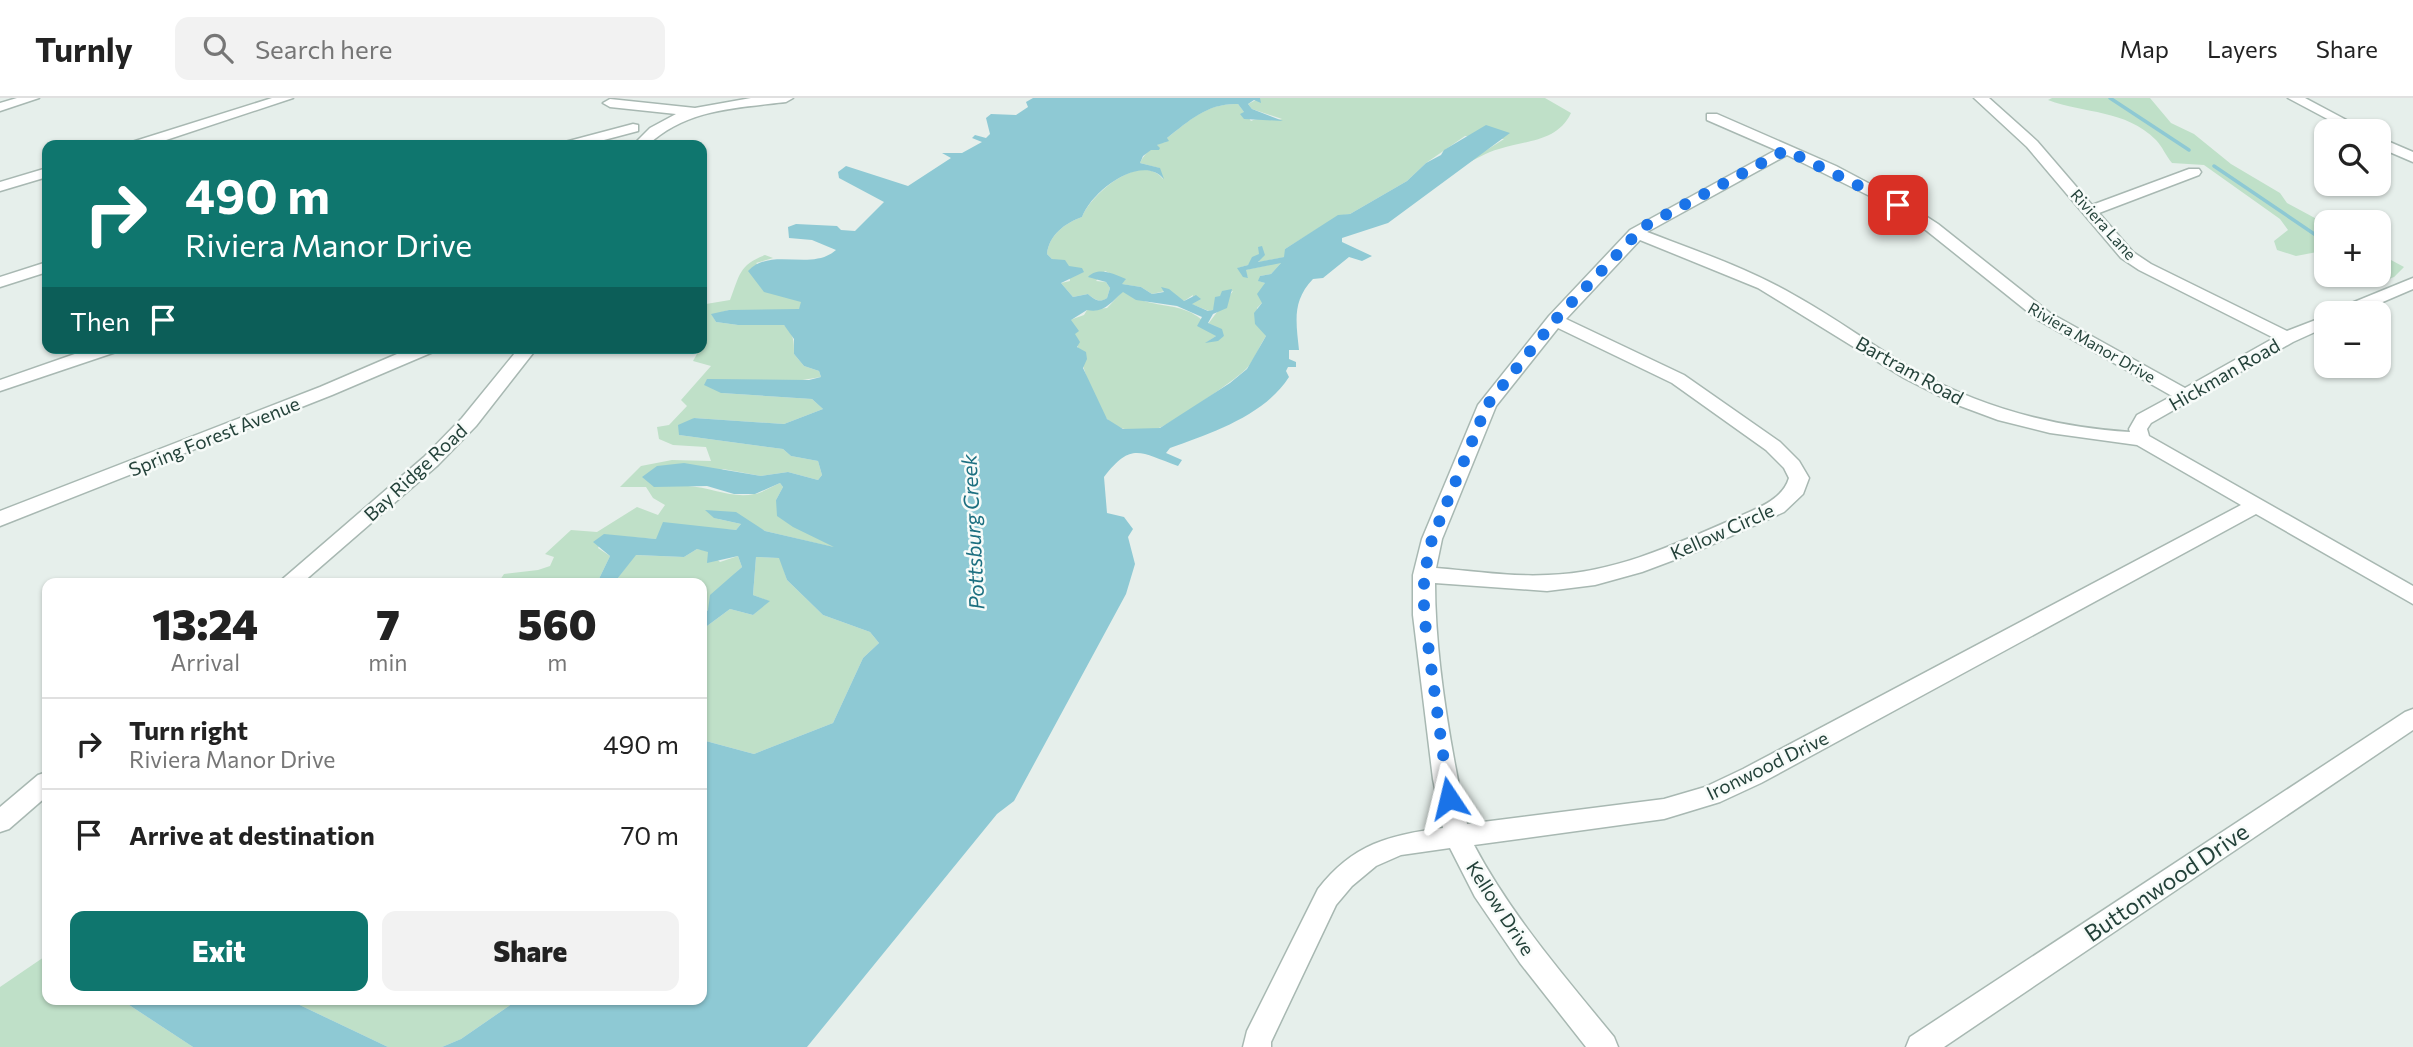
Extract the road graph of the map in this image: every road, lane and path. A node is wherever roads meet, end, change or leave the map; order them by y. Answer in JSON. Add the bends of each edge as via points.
{"nodes":[{"id":1,"x":32,"y":98,"type":"edge"},
{"id":2,"x":286,"y":98,"type":"edge"},
{"id":3,"x":786,"y":98,"type":"edge"},
{"id":4,"x":1981,"y":98,"type":"edge"},
{"id":5,"x":2295,"y":98,"type":"edge"},
{"id":6,"x":606,"y":100,"type":"edge"},
{"id":7,"x":0,"y":107,"type":"edge"},
{"id":8,"x":697,"y":111,"type":"junction"},
{"id":9,"x":1712,"y":117,"type":"dead end"},
{"id":10,"x":2336,"y":119,"type":"edge"},
{"id":11,"x":633,"y":128,"type":"junction"},
{"id":12,"x":153,"y":140,"type":"edge"},
{"id":13,"x":589,"y":140,"type":"edge"},
{"id":14,"x":639,"y":140,"type":"edge"},
{"id":15,"x":645,"y":140,"type":"edge"},
{"id":16,"x":2391,"y":147,"type":"edge"},
{"id":17,"x":1786,"y":150,"type":"junction"},
{"id":18,"x":2413,"y":158,"type":"edge"},
{"id":19,"x":2194,"y":172,"type":"dead end"},
{"id":20,"x":42,"y":174,"type":"edge"},
{"id":21,"x":0,"y":187,"type":"edge"},
{"id":22,"x":2090,"y":211,"type":"junction"},
{"id":23,"x":1636,"y":233,"type":"junction"},
{"id":24,"x":42,"y":269,"type":"edge"},
{"id":25,"x":0,"y":282,"type":"edge"},
{"id":26,"x":2413,"y":283,"type":"edge"},
{"id":27,"x":2371,"y":301,"type":"edge"},
{"id":28,"x":1555,"y":320,"type":"junction"},
{"id":29,"x":2314,"y":326,"type":"edge"},
{"id":30,"x":2287,"y":338,"type":"junction"},
{"id":31,"x":93,"y":354,"type":"edge"},
{"id":32,"x":413,"y":354,"type":"edge"},
{"id":33,"x":523,"y":354,"type":"edge"},
{"id":34,"x":0,"y":386,"type":"edge"},
{"id":35,"x":2186,"y":396,"type":"junction"},
{"id":36,"x":2141,"y":439,"type":"junction"},
{"id":37,"x":2257,"y":505,"type":"junction"},
{"id":38,"x":0,"y":519,"type":"edge"},
{"id":39,"x":1424,"y":575,"type":"junction"},
{"id":40,"x":294,"y":578,"type":"edge"},
{"id":41,"x":2413,"y":596,"type":"edge"},
{"id":42,"x":2413,"y":718,"type":"edge"},
{"id":43,"x":42,"y":786,"type":"edge"},
{"id":44,"x":0,"y":822,"type":"edge"},
{"id":45,"x":1457,"y":836,"type":"junction"},
{"id":46,"x":1257,"y":1047,"type":"edge"},
{"id":47,"x":1604,"y":1047,"type":"edge"},
{"id":48,"x":1920,"y":1047,"type":"edge"}],
"edges":[{"from":1,"to":7,"type":"street"},
{"from":2,"to":12,"type":"street"},
{"from":3,"to":8,"type":"street"},
{"from":4,"to":22,"type":"street","name":"Riviera Lane","via":[[2032,144]]},
{"from":5,"to":10,"type":"street"},
{"from":6,"to":8,"type":"street"},
{"from":6,"to":11,"type":"street"},
{"from":8,"to":15,"type":"street","via":[[666,124]]},
{"from":9,"to":17,"type":"street","name":"Riviera Manor Drive"},
{"from":11,"to":13,"type":"street"},
{"from":11,"to":14,"type":"street"},
{"from":16,"to":18,"type":"street"},
{"from":17,"to":23,"type":"street","name":"Kellow Drive"},
{"from":17,"to":35,"type":"street","name":"Riviera Manor Drive","via":[[1898,205],[1953,242],[2052,321]]},
{"from":19,"to":22,"type":"street"},
{"from":20,"to":21,"type":"street"},
{"from":22,"to":30,"type":"street","name":"Riviera Lane","via":[[2127,255],[2145,267]]},
{"from":23,"to":28,"type":"street","name":"Kellow Drive"},
{"from":23,"to":36,"type":"street","name":"Bartram Road","via":[[1765,285],[1959,400],[2035,424]]},
{"from":24,"to":25,"type":"street"},
{"from":26,"to":27,"type":"street"},
{"from":28,"to":39,"type":"street","name":"Kellow Drive","via":[[1487,405],[1432,539]]},
{"from":28,"to":39,"type":"street","name":"Kellow Circle","via":[[1678,379],[1773,446],[1792,465],[1798,478],[1796,489],[1777,507],[1691,546],[1595,578],[1547,583]]},
{"from":29,"to":30,"type":"street","name":"Hickman Road"},
{"from":30,"to":35,"type":"street","name":"Hickman Road"},
{"from":31,"to":34,"type":"street"},
{"from":32,"to":38,"type":"street","name":"Spring Forest Avenue"},
{"from":33,"to":40,"type":"street","name":"Bay Ridge Road","via":[[431,461]]},
{"from":35,"to":36,"type":"street","name":"Hickman Road","via":[[2144,419],[2138,429]]},
{"from":36,"to":37,"type":"street","name":"Bartram Road"},
{"from":37,"to":41,"type":"street","name":"Bartram Road"},
{"from":37,"to":45,"type":"street","name":"Ironwood Drive","via":[[1712,795],[1664,809]]},
{"from":39,"to":45,"type":"street","name":"Kellow Drive","via":[[1424,615]]},
{"from":42,"to":48,"type":"street","name":"Buttonwood Drive"},
{"from":43,"to":44,"type":"street"},
{"from":45,"to":46,"type":"street","name":"Ironwood Drive","via":[[1400,844],[1366,857],[1342,877],[1327,897]]},
{"from":45,"to":47,"type":"street","name":"Kellow Drive","via":[[1499,911]]}]}
